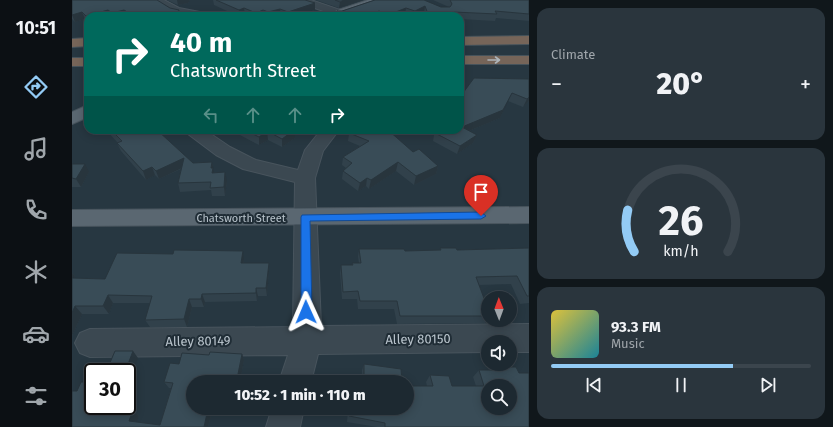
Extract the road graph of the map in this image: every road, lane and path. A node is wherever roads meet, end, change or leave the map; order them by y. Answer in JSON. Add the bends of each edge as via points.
{"nodes":[{"id":1,"x":156,"y":0,"type":"edge"},
{"id":2,"x":301,"y":0,"type":"edge"},
{"id":3,"x":378,"y":0,"type":"edge"},
{"id":4,"x":202,"y":4,"type":"dead end"},
{"id":5,"x":176,"y":11,"type":"junction"},
{"id":6,"x":182,"y":12,"type":"edge"},
{"id":7,"x":328,"y":12,"type":"edge"},
{"id":8,"x":344,"y":12,"type":"edge"},
{"id":9,"x":464,"y":41,"type":"edge"},
{"id":10,"x":526,"y":41,"type":"edge"},
{"id":11,"x":72,"y":42,"type":"edge"},
{"id":12,"x":84,"y":42,"type":"edge"},
{"id":13,"x":464,"y":60,"type":"edge"},
{"id":14,"x":529,"y":60,"type":"edge"},
{"id":15,"x":72,"y":62,"type":"edge"},
{"id":16,"x":84,"y":62,"type":"edge"},
{"id":17,"x":84,"y":112,"type":"edge"},
{"id":18,"x":72,"y":119,"type":"edge"},
{"id":19,"x":200,"y":134,"type":"edge"},
{"id":20,"x":327,"y":134,"type":"edge"},
{"id":21,"x":305,"y":178,"type":"junction"},
{"id":22,"x":529,"y":215,"type":"edge"},
{"id":23,"x":306,"y":217,"type":"junction"},
{"id":24,"x":72,"y":218,"type":"edge"},
{"id":25,"x":529,"y":338,"type":"edge"},
{"id":26,"x":307,"y":340,"type":"junction"},
{"id":27,"x":90,"y":342,"type":"dead end"},
{"id":28,"x":297,"y":375,"type":"edge"},
{"id":29,"x":286,"y":415,"type":"edge"},
{"id":30,"x":283,"y":427,"type":"edge"}],
"edges":[{"from":1,"to":5,"type":"street"},
{"from":2,"to":7,"type":"street"},
{"from":3,"to":8,"type":"main road"},
{"from":4,"to":5,"type":"street"},
{"from":5,"to":6,"type":"street"},
{"from":9,"to":10,"type":"highway"},
{"from":11,"to":12,"type":"highway"},
{"from":13,"to":14,"type":"highway","one_way":true},
{"from":15,"to":16,"type":"highway"},
{"from":17,"to":18,"type":"main road"},
{"from":19,"to":21,"type":"street","via":[[223,151],[250,165]]},
{"from":20,"to":21,"type":"street","via":[[314,150]]},
{"from":21,"to":23,"type":"street"},
{"from":22,"to":23,"type":"main road","name":"Chatsworth Street"},
{"from":23,"to":24,"type":"main road","name":"Chatsworth Street"},
{"from":23,"to":26,"type":"street"},
{"from":25,"to":26,"type":"street","name":"Alley 80150"},
{"from":26,"to":27,"type":"street","name":"Alley 80149"},
{"from":26,"to":28,"type":"street"},
{"from":29,"to":30,"type":"street"}]}
